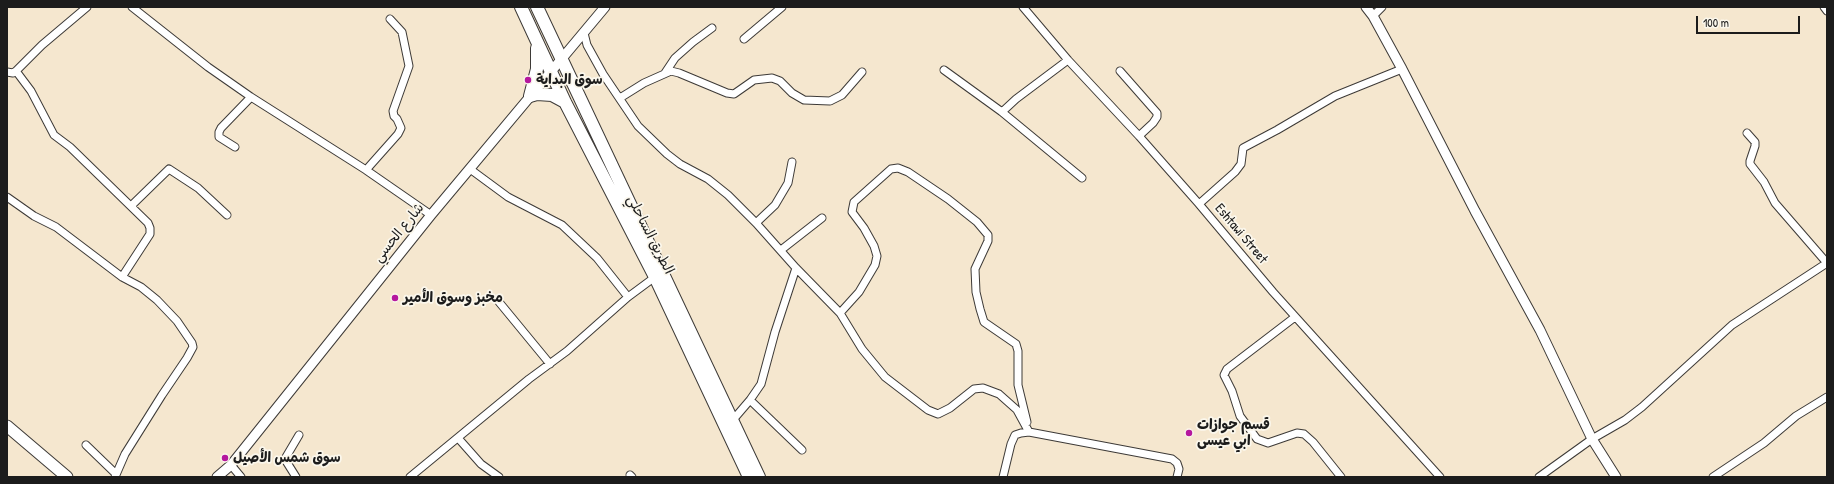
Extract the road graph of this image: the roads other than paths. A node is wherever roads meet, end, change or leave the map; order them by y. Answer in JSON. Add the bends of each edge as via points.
{"nodes":[{"id":1,"x":87,"y":7,"type":"edge"},
{"id":2,"x":132,"y":7,"type":"edge"},
{"id":3,"x":521,"y":7,"type":"edge"},
{"id":4,"x":537,"y":7,"type":"edge"},
{"id":5,"x":605,"y":7,"type":"edge"},
{"id":6,"x":782,"y":7,"type":"edge"},
{"id":7,"x":1023,"y":7,"type":"edge"},
{"id":8,"x":1366,"y":7,"type":"edge"},
{"id":9,"x":1382,"y":7,"type":"edge"},
{"id":10,"x":1824,"y":7,"type":"edge"},
{"id":11,"x":1827,"y":11,"type":"edge"},
{"id":12,"x":1373,"y":16,"type":"junction"},
{"id":13,"x":390,"y":19,"type":"dead end"},
{"id":14,"x":712,"y":28,"type":"dead end"},
{"id":15,"x":584,"y":32,"type":"junction"},
{"id":16,"x":744,"y":39,"type":"dead end"},
{"id":17,"x":536,"y":42,"type":"junction"},
{"id":18,"x":562,"y":59,"type":"junction"},
{"id":19,"x":1068,"y":60,"type":"junction"},
{"id":20,"x":1402,"y":69,"type":"junction"},
{"id":21,"x":944,"y":70,"type":"dead end"},
{"id":22,"x":16,"y":71,"type":"junction"},
{"id":23,"x":1120,"y":71,"type":"dead end"},
{"id":24,"x":7,"y":72,"type":"edge"},
{"id":25,"x":551,"y":72,"type":"junction"},
{"id":26,"x":862,"y":72,"type":"dead end"},
{"id":27,"x":666,"y":73,"type":"junction"},
{"id":28,"x":530,"y":96,"type":"junction"},
{"id":29,"x":251,"y":97,"type":"junction"},
{"id":30,"x":620,"y":98,"type":"junction"},
{"id":31,"x":564,"y":102,"type":"junction"},
{"id":32,"x":1002,"y":112,"type":"junction"},
{"id":33,"x":1747,"y":133,"type":"dead end"},
{"id":34,"x":1140,"y":136,"type":"junction"},
{"id":35,"x":235,"y":147,"type":"dead end"},
{"id":36,"x":792,"y":162,"type":"dead end"},
{"id":37,"x":470,"y":169,"type":"junction"},
{"id":38,"x":366,"y":170,"type":"junction"},
{"id":39,"x":1082,"y":178,"type":"dead end"},
{"id":40,"x":7,"y":197,"type":"edge"},
{"id":41,"x":1199,"y":204,"type":"junction"},
{"id":42,"x":131,"y":206,"type":"junction"},
{"id":43,"x":227,"y":215,"type":"dead end"},
{"id":44,"x":431,"y":215,"type":"junction"},
{"id":45,"x":822,"y":218,"type":"dead end"},
{"id":46,"x":756,"y":223,"type":"junction"},
{"id":47,"x":781,"y":250,"type":"junction"},
{"id":48,"x":1827,"y":263,"type":"edge"},
{"id":49,"x":796,"y":268,"type":"junction"},
{"id":50,"x":122,"y":276,"type":"junction"},
{"id":51,"x":655,"y":277,"type":"junction"},
{"id":52,"x":628,"y":297,"type":"junction"},
{"id":53,"x":499,"y":302,"type":"dead end"},
{"id":54,"x":840,"y":313,"type":"junction"},
{"id":55,"x":1296,"y":317,"type":"junction"},
{"id":56,"x":550,"y":364,"type":"junction"},
{"id":57,"x":1827,"y":397,"type":"edge"},
{"id":58,"x":750,"y":400,"type":"junction"},
{"id":59,"x":732,"y":421,"type":"junction"},
{"id":60,"x":7,"y":426,"type":"edge"},
{"id":61,"x":1029,"y":432,"type":"junction"},
{"id":62,"x":300,"y":435,"type":"dead end"},
{"id":63,"x":458,"y":438,"type":"junction"},
{"id":64,"x":1592,"y":439,"type":"junction"},
{"id":65,"x":86,"y":445,"type":"dead end"},
{"id":66,"x":802,"y":450,"type":"dead end"},
{"id":67,"x":231,"y":465,"type":"junction"},
{"id":68,"x":115,"y":475,"type":"edge"},
{"id":69,"x":67,"y":477,"type":"edge"},
{"id":70,"x":217,"y":477,"type":"edge"},
{"id":71,"x":241,"y":477,"type":"edge"},
{"id":72,"x":296,"y":477,"type":"edge"},
{"id":73,"x":410,"y":477,"type":"edge"},
{"id":74,"x":499,"y":477,"type":"edge"},
{"id":75,"x":749,"y":477,"type":"edge"},
{"id":76,"x":759,"y":477,"type":"edge"},
{"id":77,"x":1003,"y":477,"type":"edge"},
{"id":78,"x":1177,"y":477,"type":"edge"},
{"id":79,"x":1342,"y":477,"type":"edge"},
{"id":80,"x":1440,"y":477,"type":"edge"},
{"id":81,"x":1539,"y":477,"type":"edge"},
{"id":82,"x":1616,"y":477,"type":"edge"},
{"id":83,"x":1713,"y":477,"type":"edge"}],
"edges":[{"from":1,"to":22,"type":"street"},
{"from":2,"to":29,"type":"street"},
{"from":3,"to":17,"type":"highway","name":"الطريق الساحلي"},
{"from":4,"to":18,"type":"highway","name":"الطريق الساحلي"},
{"from":5,"to":15,"type":"street","name":"شارع الحسي"},
{"from":6,"to":16,"type":"street"},
{"from":7,"to":19,"type":"street","name":"Eshtawi Street"},
{"from":8,"to":12,"type":"street"},
{"from":9,"to":12,"type":"street"},
{"from":10,"to":11,"type":"street"},
{"from":12,"to":20,"type":"street"},
{"from":13,"to":38,"type":"street","via":[[402,32],[409,66],[393,111],[401,128]]},
{"from":14,"to":27,"type":"street","via":[[675,58]]},
{"from":15,"to":18,"type":"street","name":"شارع الحسي"},
{"from":15,"to":30,"type":"street","via":[[591,54]]},
{"from":17,"to":25,"type":"highway","name":"الطريق الساحلي"},
{"from":17,"to":28,"type":"highway","via":[[537,69]]},
{"from":18,"to":25,"type":"street","name":"شارع الحسي"},
{"from":18,"to":59,"type":"highway","name":"الطريق الساحلي"},
{"from":19,"to":32,"type":"street"},
{"from":19,"to":34,"type":"street","name":"Eshtawi Street"},
{"from":20,"to":41,"type":"street","via":[[1335,96],[1243,148],[1241,164],[1236,172]]},
{"from":20,"to":64,"type":"street","via":[[1540,330]]},
{"from":21,"to":32,"type":"street"},
{"from":22,"to":24,"type":"street"},
{"from":22,"to":42,"type":"street","via":[[32,91],[54,135],[70,147]]},
{"from":23,"to":34,"type":"street","via":[[1157,114],[1153,124]]},
{"from":25,"to":28,"type":"street","name":"شارع الحسي"},
{"from":25,"to":31,"type":"highway","name":"الطريق الساحلي"},
{"from":26,"to":27,"type":"street","via":[[842,95],[830,101],[804,100],[780,81],[772,78],[754,80],[734,94],[679,72]]},
{"from":27,"to":30,"type":"street"},
{"from":28,"to":31,"type":"highway","via":[[552,95]]},
{"from":28,"to":37,"type":"street","name":"شارع الحسي"},
{"from":29,"to":35,"type":"street","via":[[219,132],[219,137]]},
{"from":29,"to":38,"type":"street"},
{"from":30,"to":46,"type":"street","via":[[638,126],[667,154],[708,179]]},
{"from":31,"to":51,"type":"highway","name":"الطريق الساحلي"},
{"from":32,"to":39,"type":"street"},
{"from":33,"to":48,"type":"street","via":[[1755,142],[1750,164],[1764,182],[1775,203]]},
{"from":34,"to":41,"type":"street","name":"Eshtawi Street"},
{"from":36,"to":46,"type":"street","via":[[788,183],[775,205]]},
{"from":37,"to":44,"type":"street","name":"شارع الحسي"},
{"from":37,"to":52,"type":"street","via":[[508,197],[562,225],[597,258]]},
{"from":38,"to":44,"type":"street"},
{"from":40,"to":50,"type":"street","via":[[34,216],[56,227]]},
{"from":41,"to":55,"type":"street","name":"Eshtawi Street"},
{"from":42,"to":43,"type":"street","via":[[169,168],[198,188]]},
{"from":42,"to":50,"type":"street","via":[[148,223],[150,234]]},
{"from":44,"to":67,"type":"street","name":"شارع الحسي"},
{"from":45,"to":47,"type":"street"},
{"from":46,"to":47,"type":"street"},
{"from":47,"to":49,"type":"street"},
{"from":48,"to":64,"type":"street","via":[[1732,325],[1642,407]]},
{"from":49,"to":54,"type":"street"},
{"from":49,"to":58,"type":"street","via":[[761,384]]},
{"from":50,"to":68,"type":"street","via":[[157,300],[177,321],[193,347],[125,454]]},
{"from":51,"to":52,"type":"street"},
{"from":51,"to":75,"type":"highway","name":"الطريق الساحلي"},
{"from":52,"to":56,"type":"street"},
{"from":53,"to":56,"type":"street"},
{"from":54,"to":61,"type":"street","via":[[862,349],[884,377],[928,410],[938,414],[974,389],[983,388],[999,394],[1017,410]]},
{"from":54,"to":61,"type":"street","via":[[859,292],[875,265],[877,256],[864,228],[852,212],[854,202],[891,169],[898,168],[908,172],[948,199],[977,222],[988,235],[988,241],[975,269],[976,292],[984,322],[1016,344],[1018,385]]},
{"from":55,"to":79,"type":"street","via":[[1227,369],[1224,375],[1240,416],[1257,438],[1268,443],[1297,433],[1304,434]]},
{"from":55,"to":80,"type":"street","name":"Eshtawi Street"},
{"from":56,"to":63,"type":"street"},
{"from":57,"to":83,"type":"street","via":[[1796,416],[1764,443]]},
{"from":58,"to":59,"type":"street"},
{"from":58,"to":66,"type":"street"},
{"from":59,"to":76,"type":"highway","name":"الطريق الساحلي"},
{"from":60,"to":69,"type":"main road"},
{"from":61,"to":77,"type":"street","via":[[1016,435],[1011,444]]},
{"from":61,"to":78,"type":"street","via":[[1172,459],[1179,469]]},
{"from":62,"to":72,"type":"street","via":[[286,457]]},
{"from":63,"to":73,"type":"street"},
{"from":63,"to":74,"type":"street","via":[[481,464]]},
{"from":64,"to":81,"type":"street"},
{"from":64,"to":82,"type":"street"},
{"from":65,"to":68,"type":"street"},
{"from":67,"to":70,"type":"street","name":"شارع الحسي"},
{"from":67,"to":71,"type":"street"}]}
